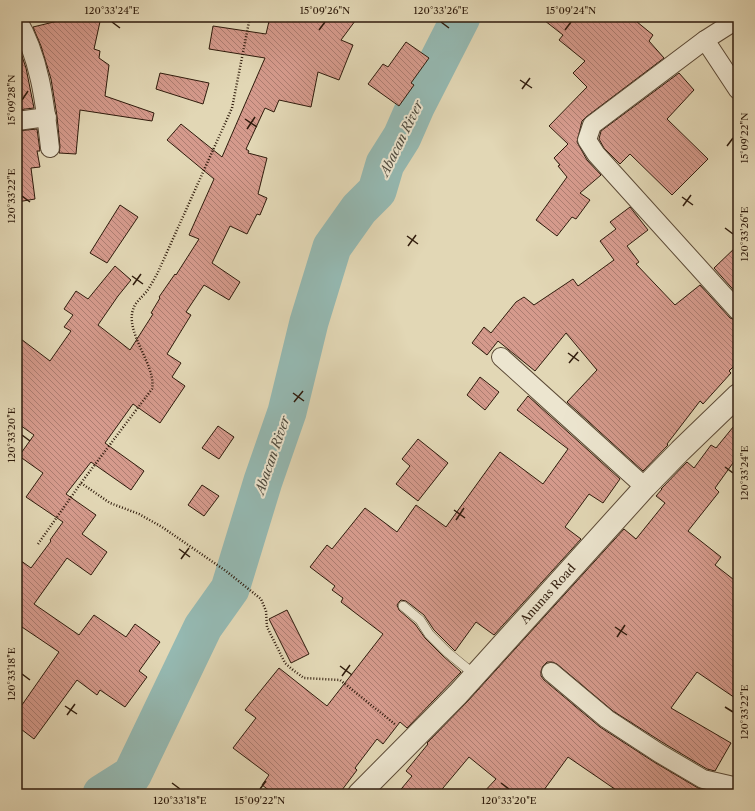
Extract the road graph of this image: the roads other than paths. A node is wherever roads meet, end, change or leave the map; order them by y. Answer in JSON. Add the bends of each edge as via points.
{"nodes":[{"id":1,"x":17,"y":19,"type":"edge"},
{"id":2,"x":738,"y":19,"type":"edge"},
{"id":3,"x":705,"y":40,"type":"junction"},
{"id":4,"x":738,"y":90,"type":"edge"},
{"id":5,"x":46,"y":117,"type":"junction"},
{"id":6,"x":17,"y":121,"type":"edge"},
{"id":7,"x":50,"y":148,"type":"dead end"},
{"id":8,"x":738,"y":311,"type":"edge"},
{"id":9,"x":501,"y":357,"type":"dead end"},
{"id":10,"x":738,"y":395,"type":"edge"},
{"id":11,"x":645,"y":487,"type":"junction"},
{"id":12,"x":403,"y":606,"type":"dead end"},
{"id":13,"x":551,"y":672,"type":"dead end"},
{"id":14,"x":474,"y":675,"type":"junction"},
{"id":15,"x":738,"y":787,"type":"edge"},
{"id":16,"x":359,"y":794,"type":"edge"}],
"edges":[{"from":1,"to":5,"type":"street","via":[[36,64]]},
{"from":2,"to":3,"type":"street"},
{"from":3,"to":4,"type":"street"},
{"from":3,"to":8,"type":"street","via":[[592,126],[586,140]]},
{"from":5,"to":6,"type":"street"},
{"from":5,"to":7,"type":"street"},
{"from":9,"to":11,"type":"street"},
{"from":10,"to":11,"type":"street","name":"Anunas Road"},
{"from":11,"to":14,"type":"street","name":"Anunas Road"},
{"from":12,"to":14,"type":"lane","via":[[420,620],[429,634],[447,652]]},
{"from":13,"to":15,"type":"street","via":[[606,719],[659,753],[703,779]]},
{"from":14,"to":16,"type":"street","name":"Anunas Road"}]}
